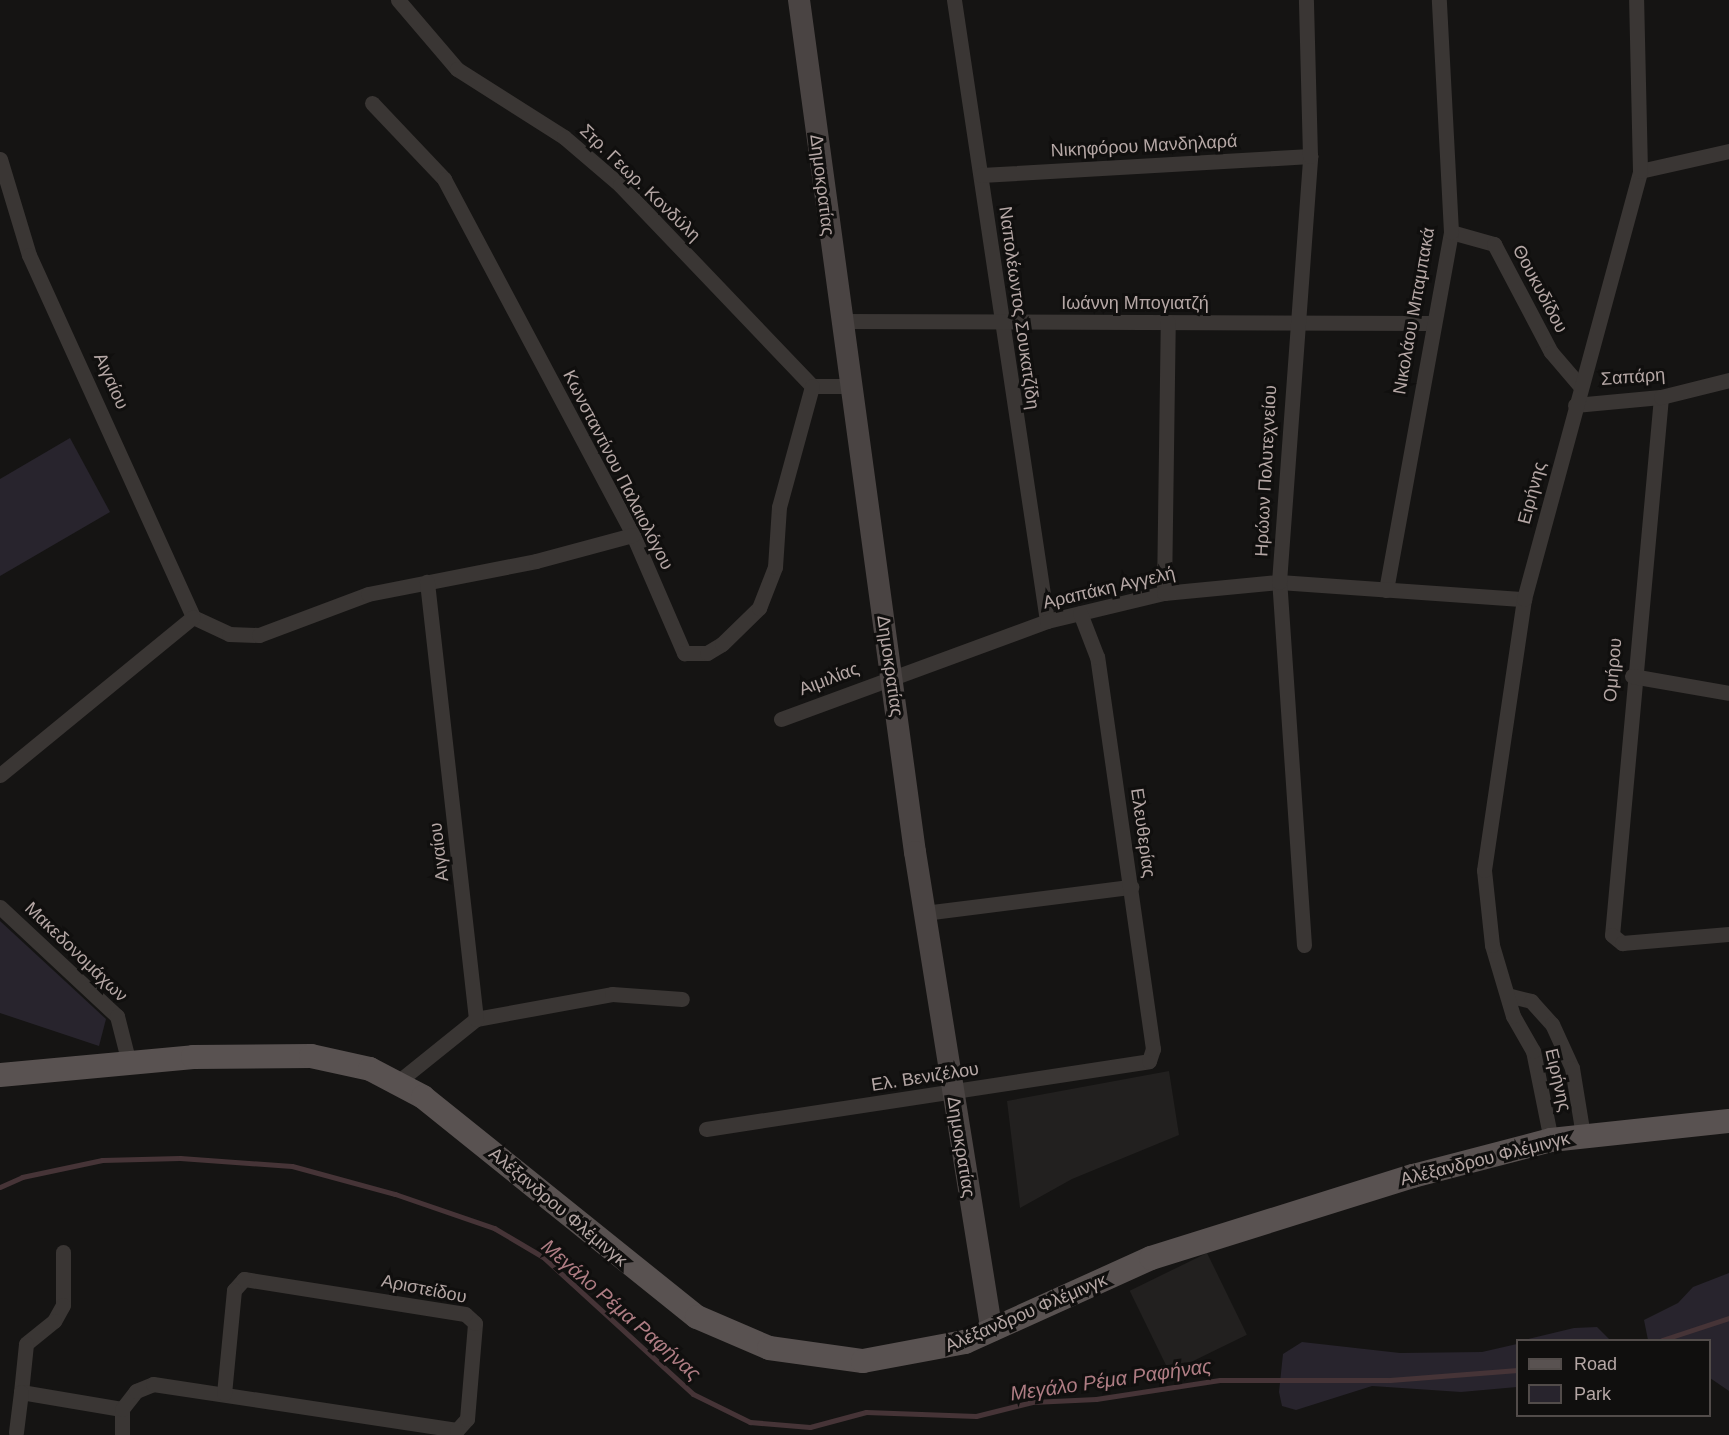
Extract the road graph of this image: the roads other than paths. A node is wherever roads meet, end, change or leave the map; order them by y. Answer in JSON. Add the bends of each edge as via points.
{"nodes":[{"id":1,"x":398,"y":0,"type":"edge"},
{"id":2,"x":800,"y":0,"type":"edge"},
{"id":3,"x":954,"y":0,"type":"edge"},
{"id":4,"x":1306,"y":0,"type":"edge"},
{"id":5,"x":1439,"y":0,"type":"edge"},
{"id":6,"x":1636,"y":0,"type":"edge"},
{"id":7,"x":372,"y":103,"type":"dead end"},
{"id":8,"x":1729,"y":151,"type":"edge"},
{"id":9,"x":1310,"y":156,"type":"junction"},
{"id":10,"x":0,"y":159,"type":"edge"},
{"id":11,"x":1640,"y":171,"type":"junction"},
{"id":12,"x":981,"y":175,"type":"junction"},
{"id":13,"x":1451,"y":232,"type":"junction"},
{"id":14,"x":840,"y":321,"type":"junction"},
{"id":15,"x":1001,"y":322,"type":"junction"},
{"id":16,"x":1168,"y":322,"type":"junction"},
{"id":17,"x":1295,"y":322,"type":"junction"},
{"id":18,"x":1430,"y":323,"type":"junction"},
{"id":19,"x":1729,"y":381,"type":"edge"},
{"id":20,"x":812,"y":386,"type":"junction"},
{"id":21,"x":851,"y":386,"type":"junction"},
{"id":22,"x":1580,"y":386,"type":"junction"},
{"id":23,"x":1660,"y":397,"type":"junction"},
{"id":24,"x":1575,"y":405,"type":"junction"},
{"id":25,"x":633,"y":535,"type":"junction"},
{"id":26,"x":427,"y":582,"type":"junction"},
{"id":27,"x":1279,"y":582,"type":"junction"},
{"id":28,"x":1386,"y":590,"type":"junction"},
{"id":29,"x":1164,"y":593,"type":"junction"},
{"id":30,"x":1524,"y":599,"type":"junction"},
{"id":31,"x":1080,"y":613,"type":"junction"},
{"id":32,"x":193,"y":617,"type":"junction"},
{"id":33,"x":1047,"y":621,"type":"junction"},
{"id":34,"x":1632,"y":676,"type":"junction"},
{"id":35,"x":891,"y":677,"type":"junction"},
{"id":36,"x":1729,"y":693,"type":"edge"},
{"id":37,"x":781,"y":719,"type":"dead end"},
{"id":38,"x":0,"y":776,"type":"edge"},
{"id":39,"x":1131,"y":887,"type":"junction"},
{"id":40,"x":0,"y":907,"type":"edge"},
{"id":41,"x":924,"y":913,"type":"junction"},
{"id":42,"x":1729,"y":934,"type":"edge"},
{"id":43,"x":1304,"y":945,"type":"dead end"},
{"id":44,"x":1510,"y":996,"type":"junction"},
{"id":45,"x":682,"y":999,"type":"dead end"},
{"id":46,"x":476,"y":1019,"type":"junction"},
{"id":47,"x":1149,"y":1060,"type":"joint"},
{"id":48,"x":129,"y":1063,"type":"junction"},
{"id":49,"x":0,"y":1075,"type":"edge"},
{"id":50,"x":399,"y":1081,"type":"junction"},
{"id":51,"x":952,"y":1093,"type":"junction"},
{"id":52,"x":1729,"y":1121,"type":"edge"},
{"id":53,"x":706,"y":1129,"type":"dead end"},
{"id":54,"x":1583,"y":1135,"type":"junction"},
{"id":55,"x":1551,"y":1140,"type":"junction"},
{"id":56,"x":63,"y":1252,"type":"dead end"},
{"id":57,"x":992,"y":1331,"type":"junction"},
{"id":58,"x":21,"y":1392,"type":"junction"},
{"id":59,"x":224,"y":1394,"type":"junction"},
{"id":60,"x":122,"y":1409,"type":"junction"},
{"id":61,"x":16,"y":1432,"type":"dead end"},
{"id":62,"x":122,"y":1435,"type":"edge"}],
"edges":[{"from":1,"to":20,"type":"street","name":"Στρ. Γεωρ. Κονδύλη","via":[[458,69],[564,137],[620,185]]},
{"from":2,"to":14,"type":"street","name":"Δημοκρατίας"},
{"from":3,"to":12,"type":"street","name":"Ναπολέωντος Σουκατζίδη"},
{"from":4,"to":9,"type":"street","name":"Ηρώων Πολυτεχνείου"},
{"from":5,"to":13,"type":"street","name":"Νικολάου Μπαμπακά"},
{"from":6,"to":11,"type":"street","name":"Ειρήνης"},
{"from":7,"to":25,"type":"street","name":"Κωνσταντίνου Παλαιολόγου","via":[[444,179]]},
{"from":8,"to":11,"type":"street"},
{"from":9,"to":12,"type":"street","name":"Νικηφόρου Μανδηλαρά"},
{"from":9,"to":17,"type":"street","name":"Ηρώων Πολυτεχνείου"},
{"from":10,"to":32,"type":"street","name":"Αιγαίου","via":[[29,255]]},
{"from":11,"to":22,"type":"street","name":"Ειρήνης"},
{"from":12,"to":15,"type":"street","name":"Ναπολέωντος Σουκατζίδη"},
{"from":13,"to":18,"type":"street","name":"Νικολάου Μπαμπακά"},
{"from":13,"to":22,"type":"street","name":"Θουκυδίδου","via":[[1494,244],[1551,352]]},
{"from":14,"to":15,"type":"street","name":"Ιωάννη Μπογιατζή"},
{"from":14,"to":21,"type":"street","name":"Δημοκρατίας"},
{"from":15,"to":16,"type":"street","name":"Ιωάννη Μπογιατζή"},
{"from":15,"to":33,"type":"street","name":"Ναπολέωντος Σουκατζίδη"},
{"from":16,"to":17,"type":"street","name":"Ιωάννη Μπογιατζή"},
{"from":16,"to":29,"type":"street"},
{"from":17,"to":18,"type":"street","name":"Ιωάννη Μπογιατζή"},
{"from":17,"to":27,"type":"street","name":"Ηρώων Πολυτεχνείου"},
{"from":18,"to":28,"type":"street","name":"Νικολάου Μπαμπακά"},
{"from":19,"to":23,"type":"street","name":"Σαπάρη"},
{"from":20,"to":21,"type":"street"},
{"from":20,"to":25,"type":"street","name":"Κωνσταντίνου Παλαιολόγου","via":[[779,507],[770,582],[752,618],[722,644],[696,654],[676,646]]},
{"from":21,"to":35,"type":"street","name":"Δημοκρατίας"},
{"from":22,"to":24,"type":"street","name":"Ειρήνης"},
{"from":23,"to":24,"type":"street","name":"Σαπάρη"},
{"from":23,"to":34,"type":"street","name":"Ομήρου"},
{"from":24,"to":30,"type":"street","name":"Ειρήνης"},
{"from":25,"to":26,"type":"street"},
{"from":26,"to":32,"type":"street","via":[[368,594],[259,635],[229,634]]},
{"from":26,"to":46,"type":"street","name":"Αιγαίου"},
{"from":27,"to":28,"type":"street","name":"Αραπάκη Αγγελή"},
{"from":27,"to":29,"type":"street","name":"Αραπάκη Αγγελή"},
{"from":27,"to":43,"type":"street","name":"Ηρώων Πολυτεχνείου"},
{"from":28,"to":30,"type":"street","name":"Αραπάκη Αγγελή"},
{"from":29,"to":31,"type":"street","name":"Αραπάκη Αγγελή"},
{"from":30,"to":44,"type":"street","name":"Ειρήνης","via":[[1484,870],[1492,945]]},
{"from":31,"to":33,"type":"street","name":"Αραπάκη Αγγελή"},
{"from":31,"to":39,"type":"street","name":"Ελευθερίας","via":[[1097,657]]},
{"from":32,"to":38,"type":"street"},
{"from":33,"to":35,"type":"street","name":"Αραπάκη Αγγελή"},
{"from":34,"to":36,"type":"street"},
{"from":34,"to":42,"type":"street","name":"Ομήρου","via":[[1612,935],[1622,943]]},
{"from":35,"to":37,"type":"street","name":"Αιμιλίας"},
{"from":35,"to":41,"type":"street","name":"Δημοκρατίας"},
{"from":39,"to":41,"type":"street"},
{"from":39,"to":47,"type":"street","name":"Ελευθερίας","via":[[1153,1049]]},
{"from":40,"to":48,"type":"street","name":"Μακεδονομάχων","via":[[117,1016]]},
{"from":41,"to":51,"type":"street","name":"Δημοκρατίας"},
{"from":44,"to":54,"type":"street","name":"Ειρήνης","via":[[1531,1001],[1551,1024],[1572,1068]]},
{"from":44,"to":55,"type":"street","name":"Ειρήνης","via":[[1513,1016],[1533,1052]]},
{"from":45,"to":46,"type":"street","via":[[612,994]]},
{"from":46,"to":50,"type":"street"},
{"from":47,"to":51,"type":"street","name":"Ελ. Βενιζέλου"},
{"from":48,"to":49,"type":"main road","name":"Αλέξανδρου Φλέμινγκ"},
{"from":48,"to":50,"type":"main road","name":"Αλέξανδρου Φλέμινγκ","via":[[311,1056]]},
{"from":50,"to":57,"type":"main road","name":"Αλέξανδρου Φλέμινγκ","via":[[659,1292],[728,1333],[800,1356],[863,1361],[934,1351]]},
{"from":51,"to":53,"type":"street","name":"Ελ. Βενιζέλου"},
{"from":51,"to":57,"type":"street","name":"Δημοκρατίας"},
{"from":52,"to":54,"type":"main road","name":"Αλέξανδρου Φλέμινγκ"},
{"from":54,"to":55,"type":"main road","name":"Αλέξανδρου Φλέμινγκ"},
{"from":55,"to":57,"type":"main road","name":"Αλέξανδρου Φλέμινγκ","via":[[1413,1176],[1151,1258]]},
{"from":56,"to":58,"type":"street","via":[[63,1305],[54,1321],[26,1344]]},
{"from":58,"to":60,"type":"street"},
{"from":58,"to":61,"type":"street"},
{"from":59,"to":59,"type":"street","name":"Αριστείδου","via":[[457,1430],[467,1419],[475,1323],[465,1314],[243,1279],[234,1290]]},
{"from":59,"to":60,"type":"street","name":"Αριστείδου","via":[[153,1384],[136,1391]]},
{"from":60,"to":62,"type":"street"}]}
